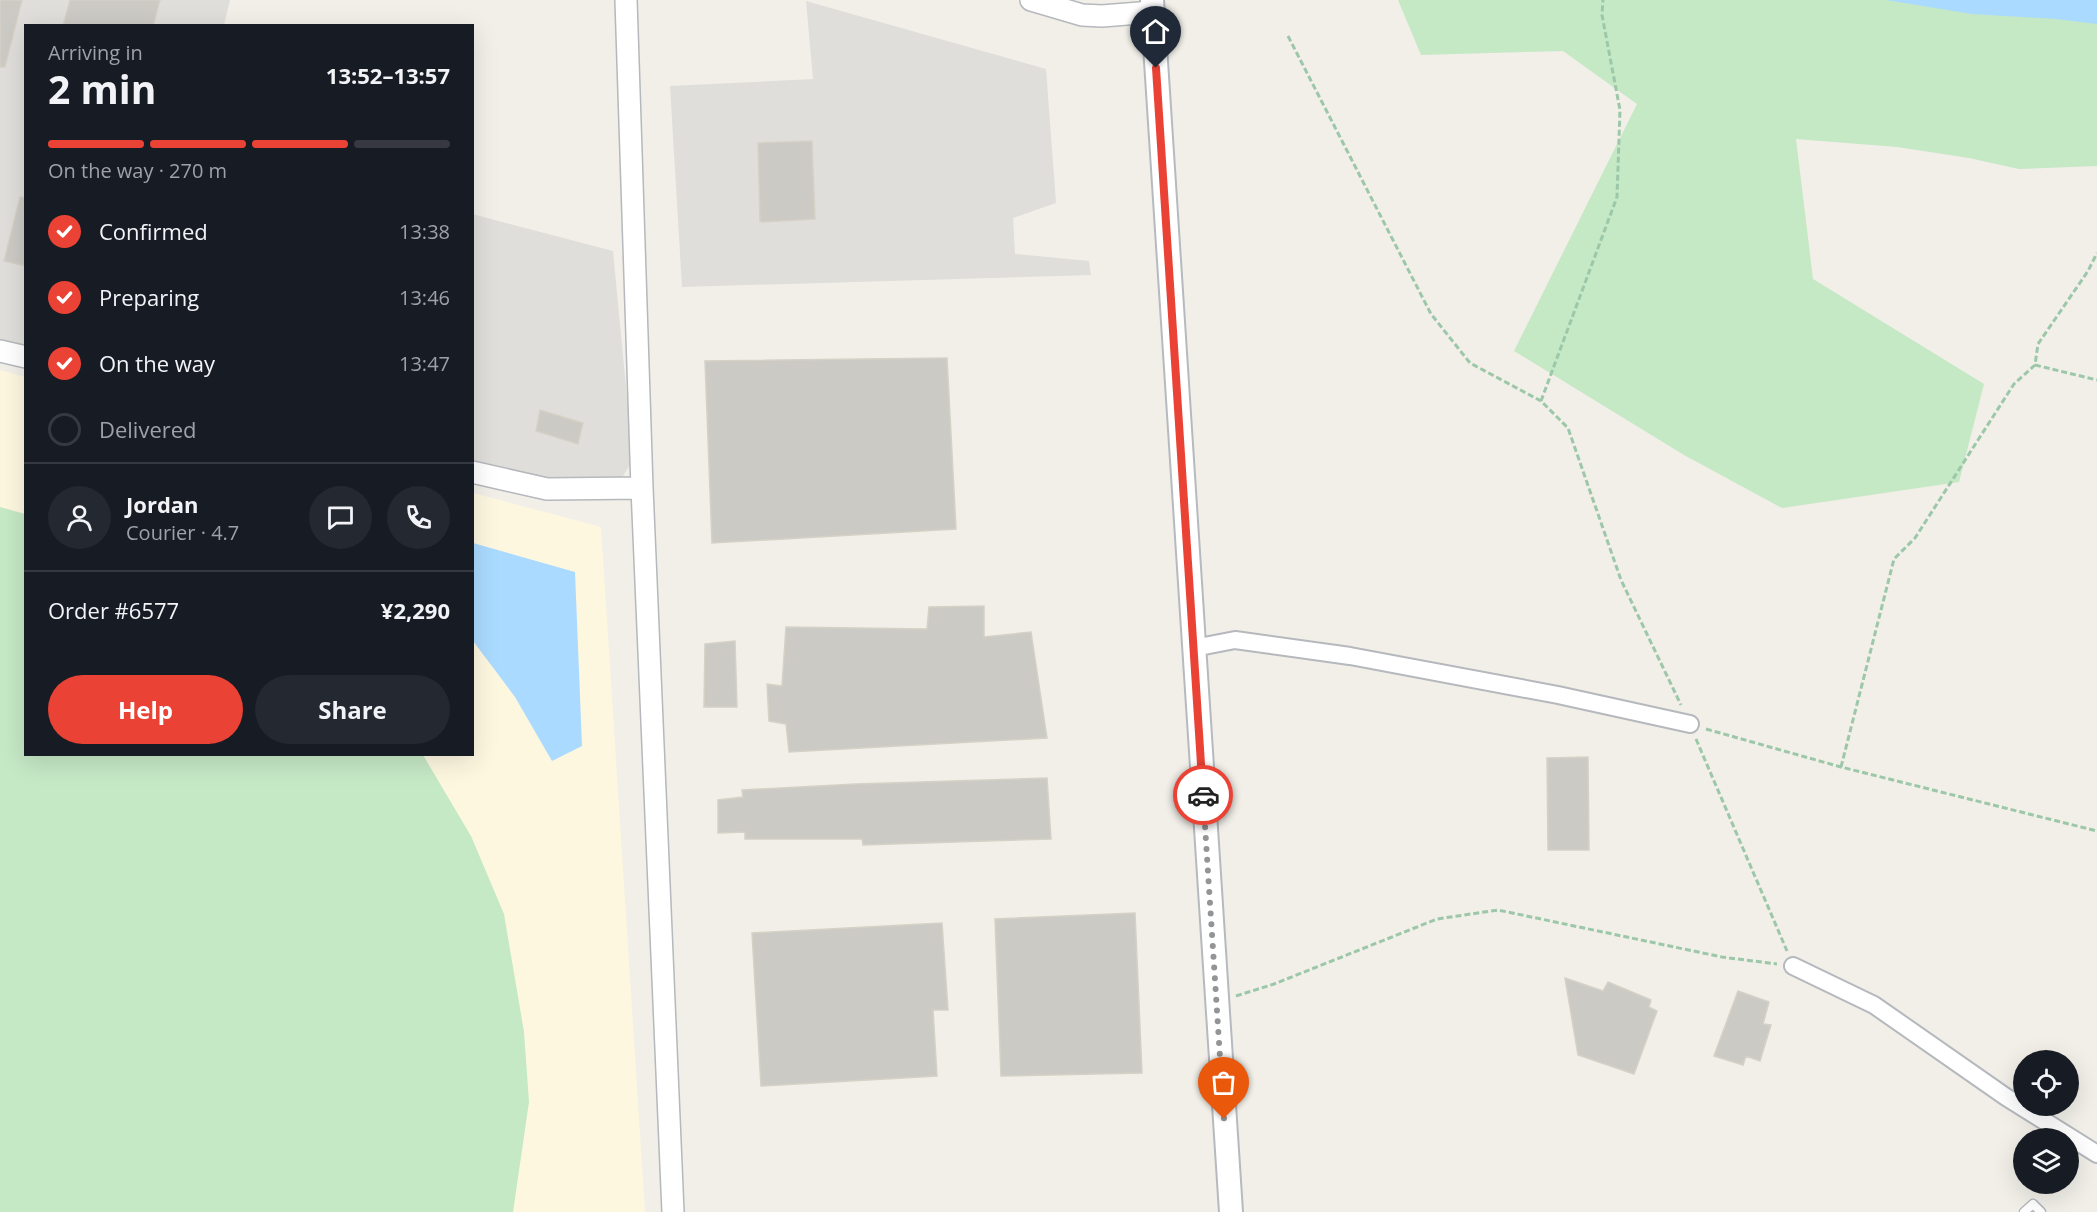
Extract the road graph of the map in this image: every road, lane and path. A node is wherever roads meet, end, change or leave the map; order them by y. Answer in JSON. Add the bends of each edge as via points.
{"nodes":[{"id":1,"x":626,"y":0,"type":"edge"},
{"id":2,"x":1031,"y":0,"type":"edge"},
{"id":3,"x":1603,"y":0,"type":"edge"},
{"id":4,"x":1152,"y":6,"type":"edge"},
{"id":5,"x":1288,"y":36,"type":"dead end"},
{"id":6,"x":2097,"y":253,"type":"edge"},
{"id":7,"x":0,"y":351,"type":"edge"},
{"id":8,"x":24,"y":357,"type":"edge"},
{"id":9,"x":2036,"y":364,"type":"junction"},
{"id":10,"x":2097,"y":380,"type":"edge"},
{"id":11,"x":1541,"y":400,"type":"junction"},
{"id":12,"x":474,"y":473,"type":"edge"},
{"id":13,"x":642,"y":489,"type":"junction"},
{"id":14,"x":1194,"y":648,"type":"junction"},
{"id":15,"x":1690,"y":724,"type":"junction"},
{"id":16,"x":1841,"y":767,"type":"junction"},
{"id":17,"x":2097,"y":831,"type":"edge"},
{"id":18,"x":1793,"y":966,"type":"junction"},
{"id":19,"x":1217,"y":1002,"type":"junction"},
{"id":20,"x":2097,"y":1154,"type":"edge"},
{"id":21,"x":673,"y":1212,"type":"edge"},
{"id":22,"x":1230,"y":1212,"type":"edge"},
{"id":23,"x":2024,"y":1212,"type":"edge"},
{"id":24,"x":2041,"y":1212,"type":"edge"}],
"edges":[{"from":1,"to":13,"type":"street"},
{"from":2,"to":4,"type":"street","via":[[1082,15],[1102,16]]},
{"from":3,"to":11,"type":"path","via":[[1602,15],[1620,110],[1617,197]]},
{"from":4,"to":14,"type":"main road"},
{"from":5,"to":11,"type":"path","via":[[1431,314],[1470,363]]},
{"from":6,"to":9,"type":"path","via":[[2038,344]]},
{"from":7,"to":8,"type":"street"},
{"from":9,"to":10,"type":"path"},
{"from":9,"to":16,"type":"path","via":[[2014,384],[1915,538],[1894,559]]},
{"from":11,"to":15,"type":"path","via":[[1568,428],[1621,580]]},
{"from":12,"to":13,"type":"street","via":[[547,489]]},
{"from":13,"to":21,"type":"street"},
{"from":14,"to":15,"type":"street","via":[[1235,640],[1350,656]]},
{"from":14,"to":19,"type":"main road"},
{"from":15,"to":16,"type":"path"},
{"from":15,"to":18,"type":"path"},
{"from":16,"to":17,"type":"path"},
{"from":18,"to":19,"type":"path","via":[[1722,957],[1498,910],[1437,919],[1274,984]]},
{"from":18,"to":20,"type":"street","via":[[1874,1005],[2006,1097]]},
{"from":19,"to":22,"type":"main road"},
{"from":23,"to":24,"type":"lane","via":[[2033,1204]]}]}
